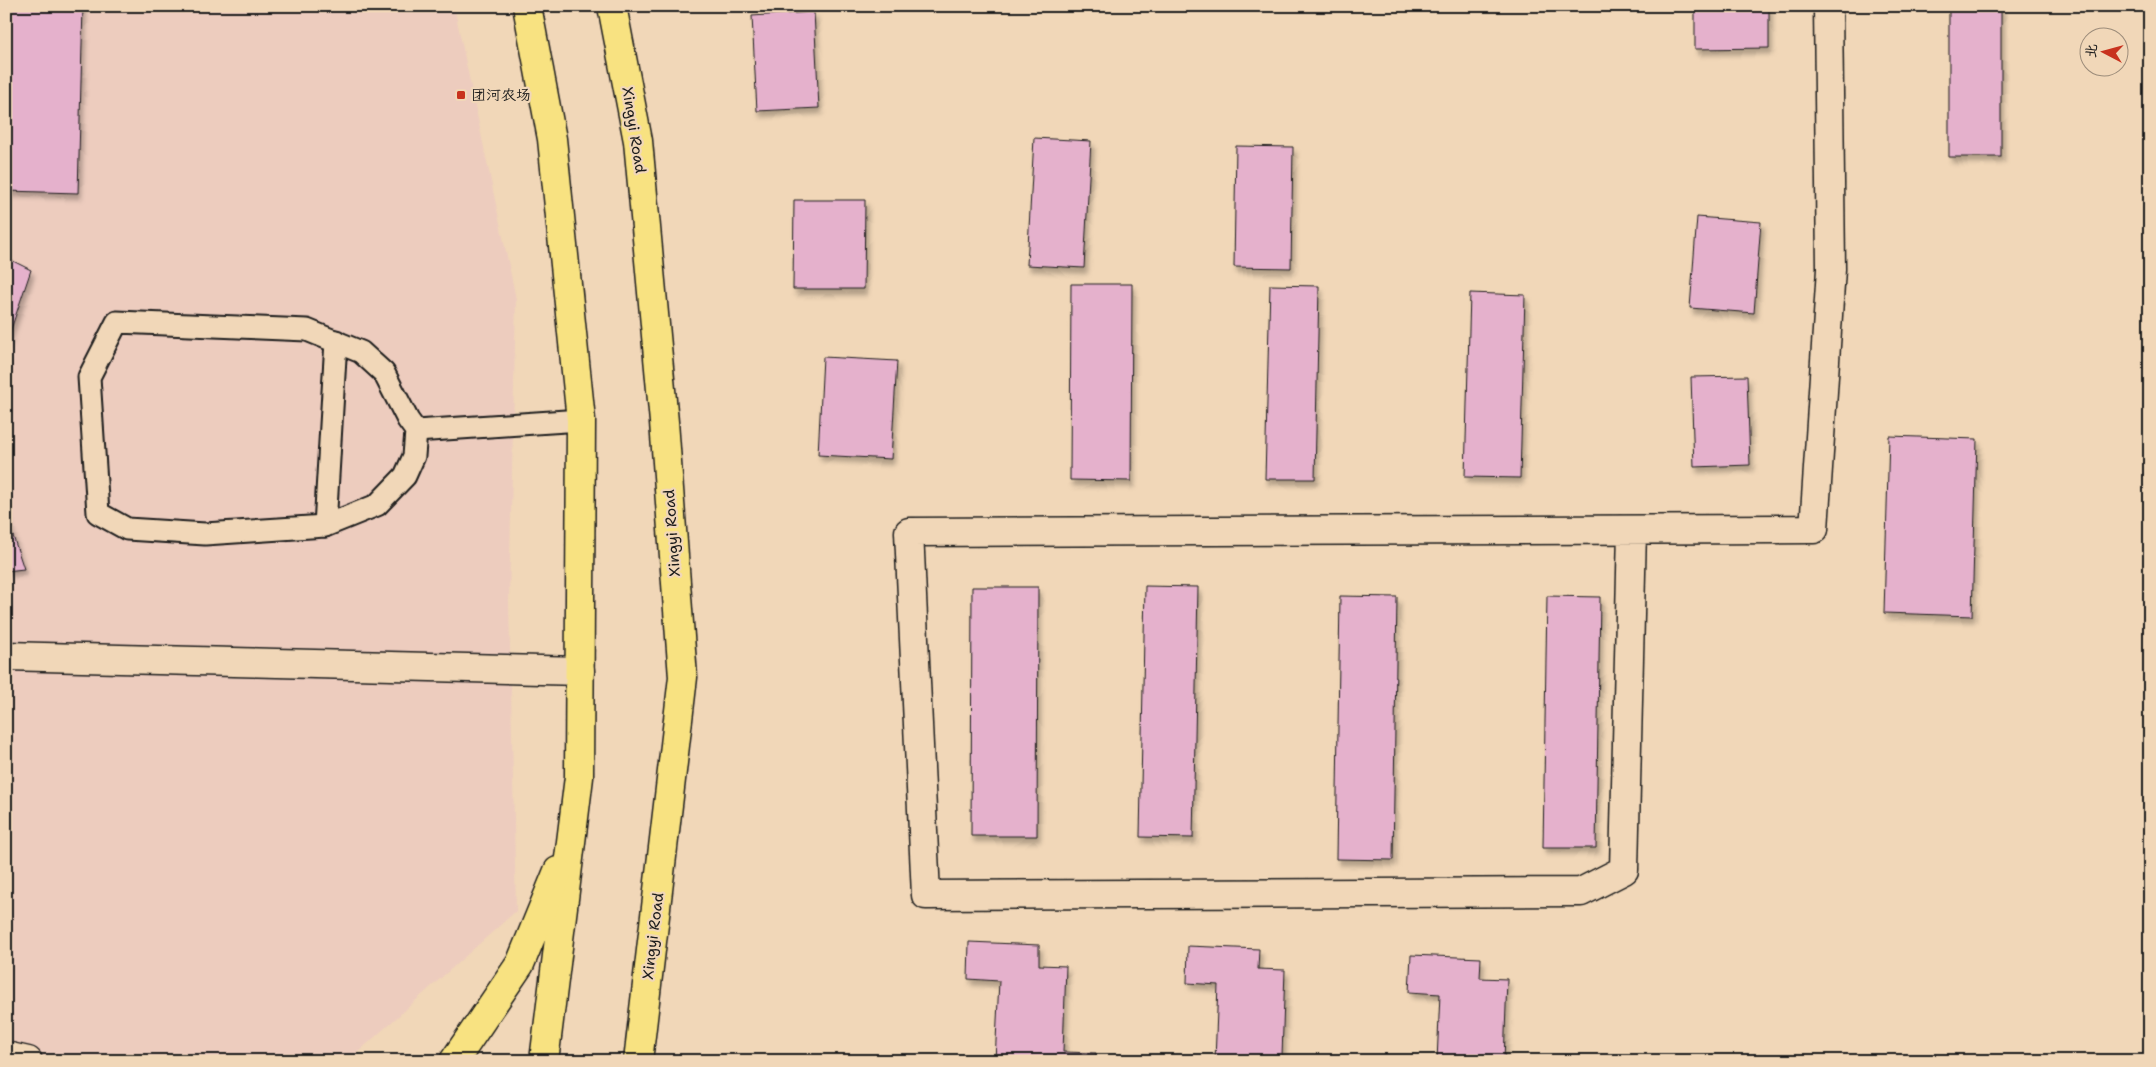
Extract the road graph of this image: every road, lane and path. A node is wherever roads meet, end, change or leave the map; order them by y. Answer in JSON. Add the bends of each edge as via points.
{"nodes":[{"id":1,"x":527,"y":6,"type":"edge"},
{"id":2,"x":612,"y":6,"type":"edge"},
{"id":3,"x":1828,"y":6,"type":"edge"},
{"id":4,"x":336,"y":341,"type":"junction"},
{"id":5,"x":580,"y":420,"type":"junction"},
{"id":6,"x":416,"y":431,"type":"junction"},
{"id":7,"x":325,"y":526,"type":"junction"},
{"id":8,"x":1632,"y":530,"type":"junction"},
{"id":9,"x":6,"y":656,"type":"edge"},
{"id":10,"x":580,"y":671,"type":"junction"},
{"id":11,"x":571,"y":840,"type":"junction"},
{"id":12,"x":6,"y":1056,"type":"edge"},
{"id":13,"x":28,"y":1061,"type":"edge"},
{"id":14,"x":454,"y":1061,"type":"edge"},
{"id":15,"x":544,"y":1061,"type":"edge"},
{"id":16,"x":638,"y":1061,"type":"edge"}],
"edges":[{"from":1,"to":5,"type":"main road","via":[[552,139]]},
{"from":2,"to":16,"type":"main road","name":"Xingyi Road","via":[[638,141],[683,677]]},
{"from":3,"to":8,"type":"street","via":[[1831,269],[1814,530]]},
{"from":4,"to":6,"type":"lane","via":[[361,352],[384,373]]},
{"from":4,"to":7,"type":"lane"},
{"from":4,"to":7,"type":"lane","via":[[308,330],[117,322],[89,377],[98,513],[128,529],[205,534]]},
{"from":5,"to":6,"type":"lane"},
{"from":5,"to":10,"type":"main road"},
{"from":6,"to":7,"type":"lane","via":[[414,456],[405,476],[377,505]]},
{"from":8,"to":8,"type":"street","via":[[908,532],[926,895],[1581,892],[1624,870]]},
{"from":9,"to":10,"type":"street"},
{"from":10,"to":11,"type":"main road","via":[[579,777]]},
{"from":11,"to":14,"type":"main road","via":[[520,964]]},
{"from":11,"to":15,"type":"main road"},
{"from":12,"to":13,"type":"street"}]}
